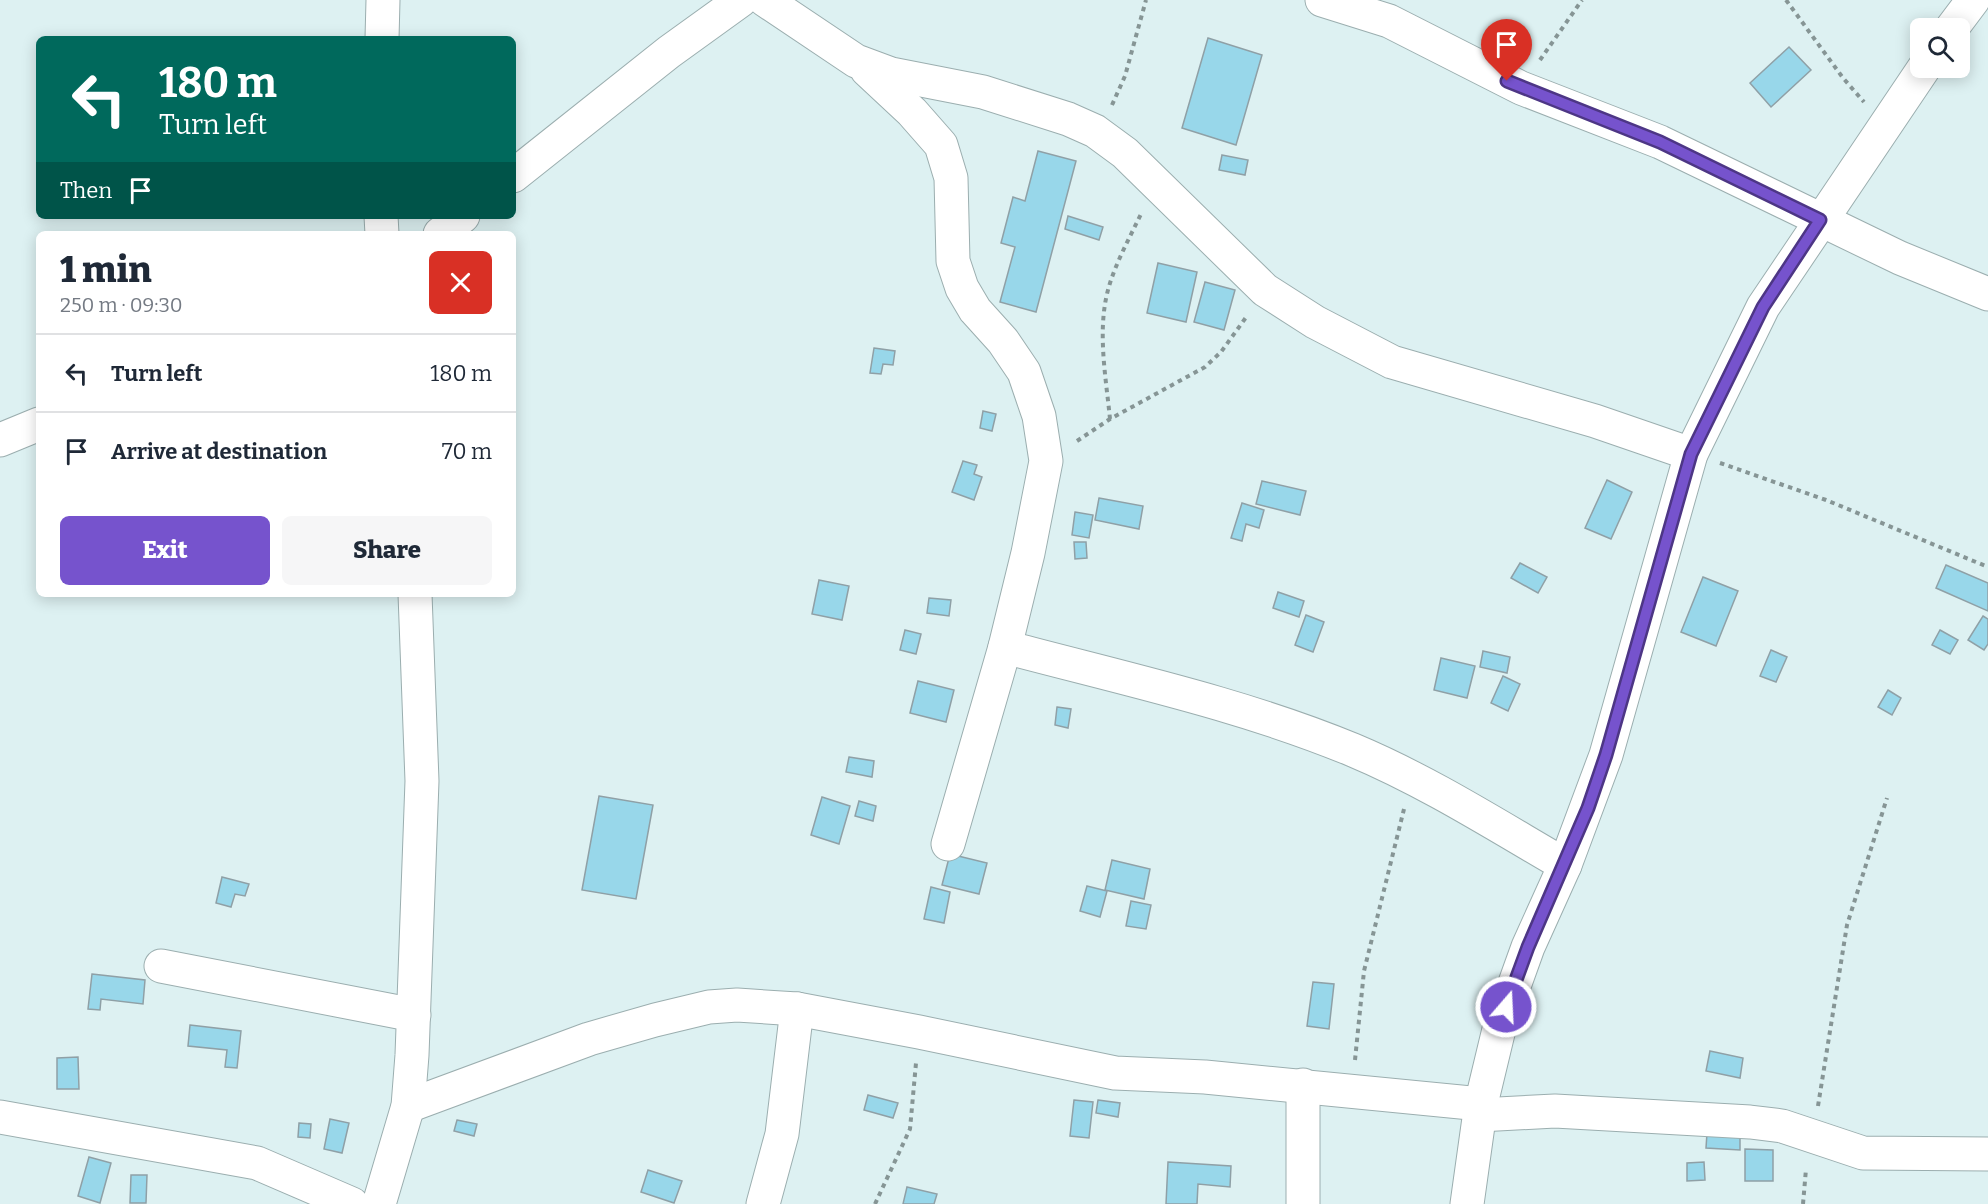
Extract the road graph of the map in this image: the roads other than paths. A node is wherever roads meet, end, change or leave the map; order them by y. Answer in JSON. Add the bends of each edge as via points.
{"nodes":[{"id":1,"x":383,"y":0,"type":"edge"},
{"id":2,"x":741,"y":0,"type":"edge"},
{"id":3,"x":765,"y":0,"type":"edge"},
{"id":4,"x":1322,"y":0,"type":"edge"},
{"id":5,"x":1973,"y":0,"type":"edge"},
{"id":6,"x":1960,"y":18,"type":"edge"},
{"id":7,"x":382,"y":36,"type":"edge"},
{"id":8,"x":856,"y":61,"type":"junction"},
{"id":9,"x":1917,"y":78,"type":"edge"},
{"id":10,"x":516,"y":174,"type":"edge"},
{"id":11,"x":459,"y":219,"type":"edge"},
{"id":12,"x":1820,"y":220,"type":"junction"},
{"id":13,"x":444,"y":231,"type":"edge"},
{"id":14,"x":1988,"y":294,"type":"edge"},
{"id":15,"x":36,"y":425,"type":"edge"},
{"id":16,"x":0,"y":440,"type":"edge"},
{"id":17,"x":1691,"y":454,"type":"junction"},
{"id":18,"x":415,"y":597,"type":"edge"},
{"id":19,"x":1005,"y":647,"type":"junction"},
{"id":20,"x":948,"y":844,"type":"dead end"},
{"id":21,"x":1565,"y":866,"type":"junction"},
{"id":22,"x":160,"y":966,"type":"dead end"},
{"id":23,"x":796,"y":1009,"type":"junction"},
{"id":24,"x":414,"y":1015,"type":"junction"},
{"id":25,"x":1303,"y":1085,"type":"junction"},
{"id":26,"x":408,"y":1106,"type":"junction"},
{"id":27,"x":1480,"y":1109,"type":"junction"},
{"id":28,"x":0,"y":1117,"type":"edge"},
{"id":29,"x":1988,"y":1154,"type":"edge"},
{"id":30,"x":352,"y":1204,"type":"edge"},
{"id":31,"x":379,"y":1204,"type":"edge"},
{"id":32,"x":763,"y":1204,"type":"edge"},
{"id":33,"x":1303,"y":1204,"type":"edge"},
{"id":34,"x":1467,"y":1204,"type":"edge"}],
"edges":[{"from":1,"to":7,"type":"street"},
{"from":2,"to":10,"type":"street"},
{"from":3,"to":8,"type":"street"},
{"from":4,"to":12,"type":"street","via":[[1389,21],[1521,88],[1660,142]]},
{"from":5,"to":6,"type":"street"},
{"from":8,"to":17,"type":"street","via":[[891,74],[983,92],[1095,131],[1125,153],[1265,290],[1315,322],[1392,362],[1595,421]]},
{"from":8,"to":19,"type":"street","via":[[895,95],[941,145],[951,178],[954,261],[962,288],[1024,372],[1039,416],[1046,461]]},
{"from":9,"to":12,"type":"street"},
{"from":11,"to":13,"type":"street"},
{"from":12,"to":14,"type":"street"},
{"from":12,"to":17,"type":"street","via":[[1763,307]]},
{"from":15,"to":16,"type":"street"},
{"from":17,"to":21,"type":"street","via":[[1606,755]]},
{"from":18,"to":24,"type":"street","via":[[422,781]]},
{"from":19,"to":20,"type":"street"},
{"from":19,"to":21,"type":"street","via":[[1250,714],[1354,750]]},
{"from":21,"to":27,"type":"street","via":[[1512,988]]},
{"from":22,"to":24,"type":"street"},
{"from":23,"to":25,"type":"street","via":[[1115,1073]]},
{"from":23,"to":26,"type":"street","via":[[709,1007],[655,1020],[589,1039]]},
{"from":23,"to":32,"type":"street","via":[[782,1134]]},
{"from":24,"to":26,"type":"street"},
{"from":25,"to":27,"type":"street"},
{"from":25,"to":33,"type":"street"},
{"from":26,"to":31,"type":"street"},
{"from":27,"to":29,"type":"street","via":[[1659,1116],[1782,1126],[1863,1153]]},
{"from":27,"to":34,"type":"street"},
{"from":28,"to":30,"type":"street","via":[[257,1163]]}]}
